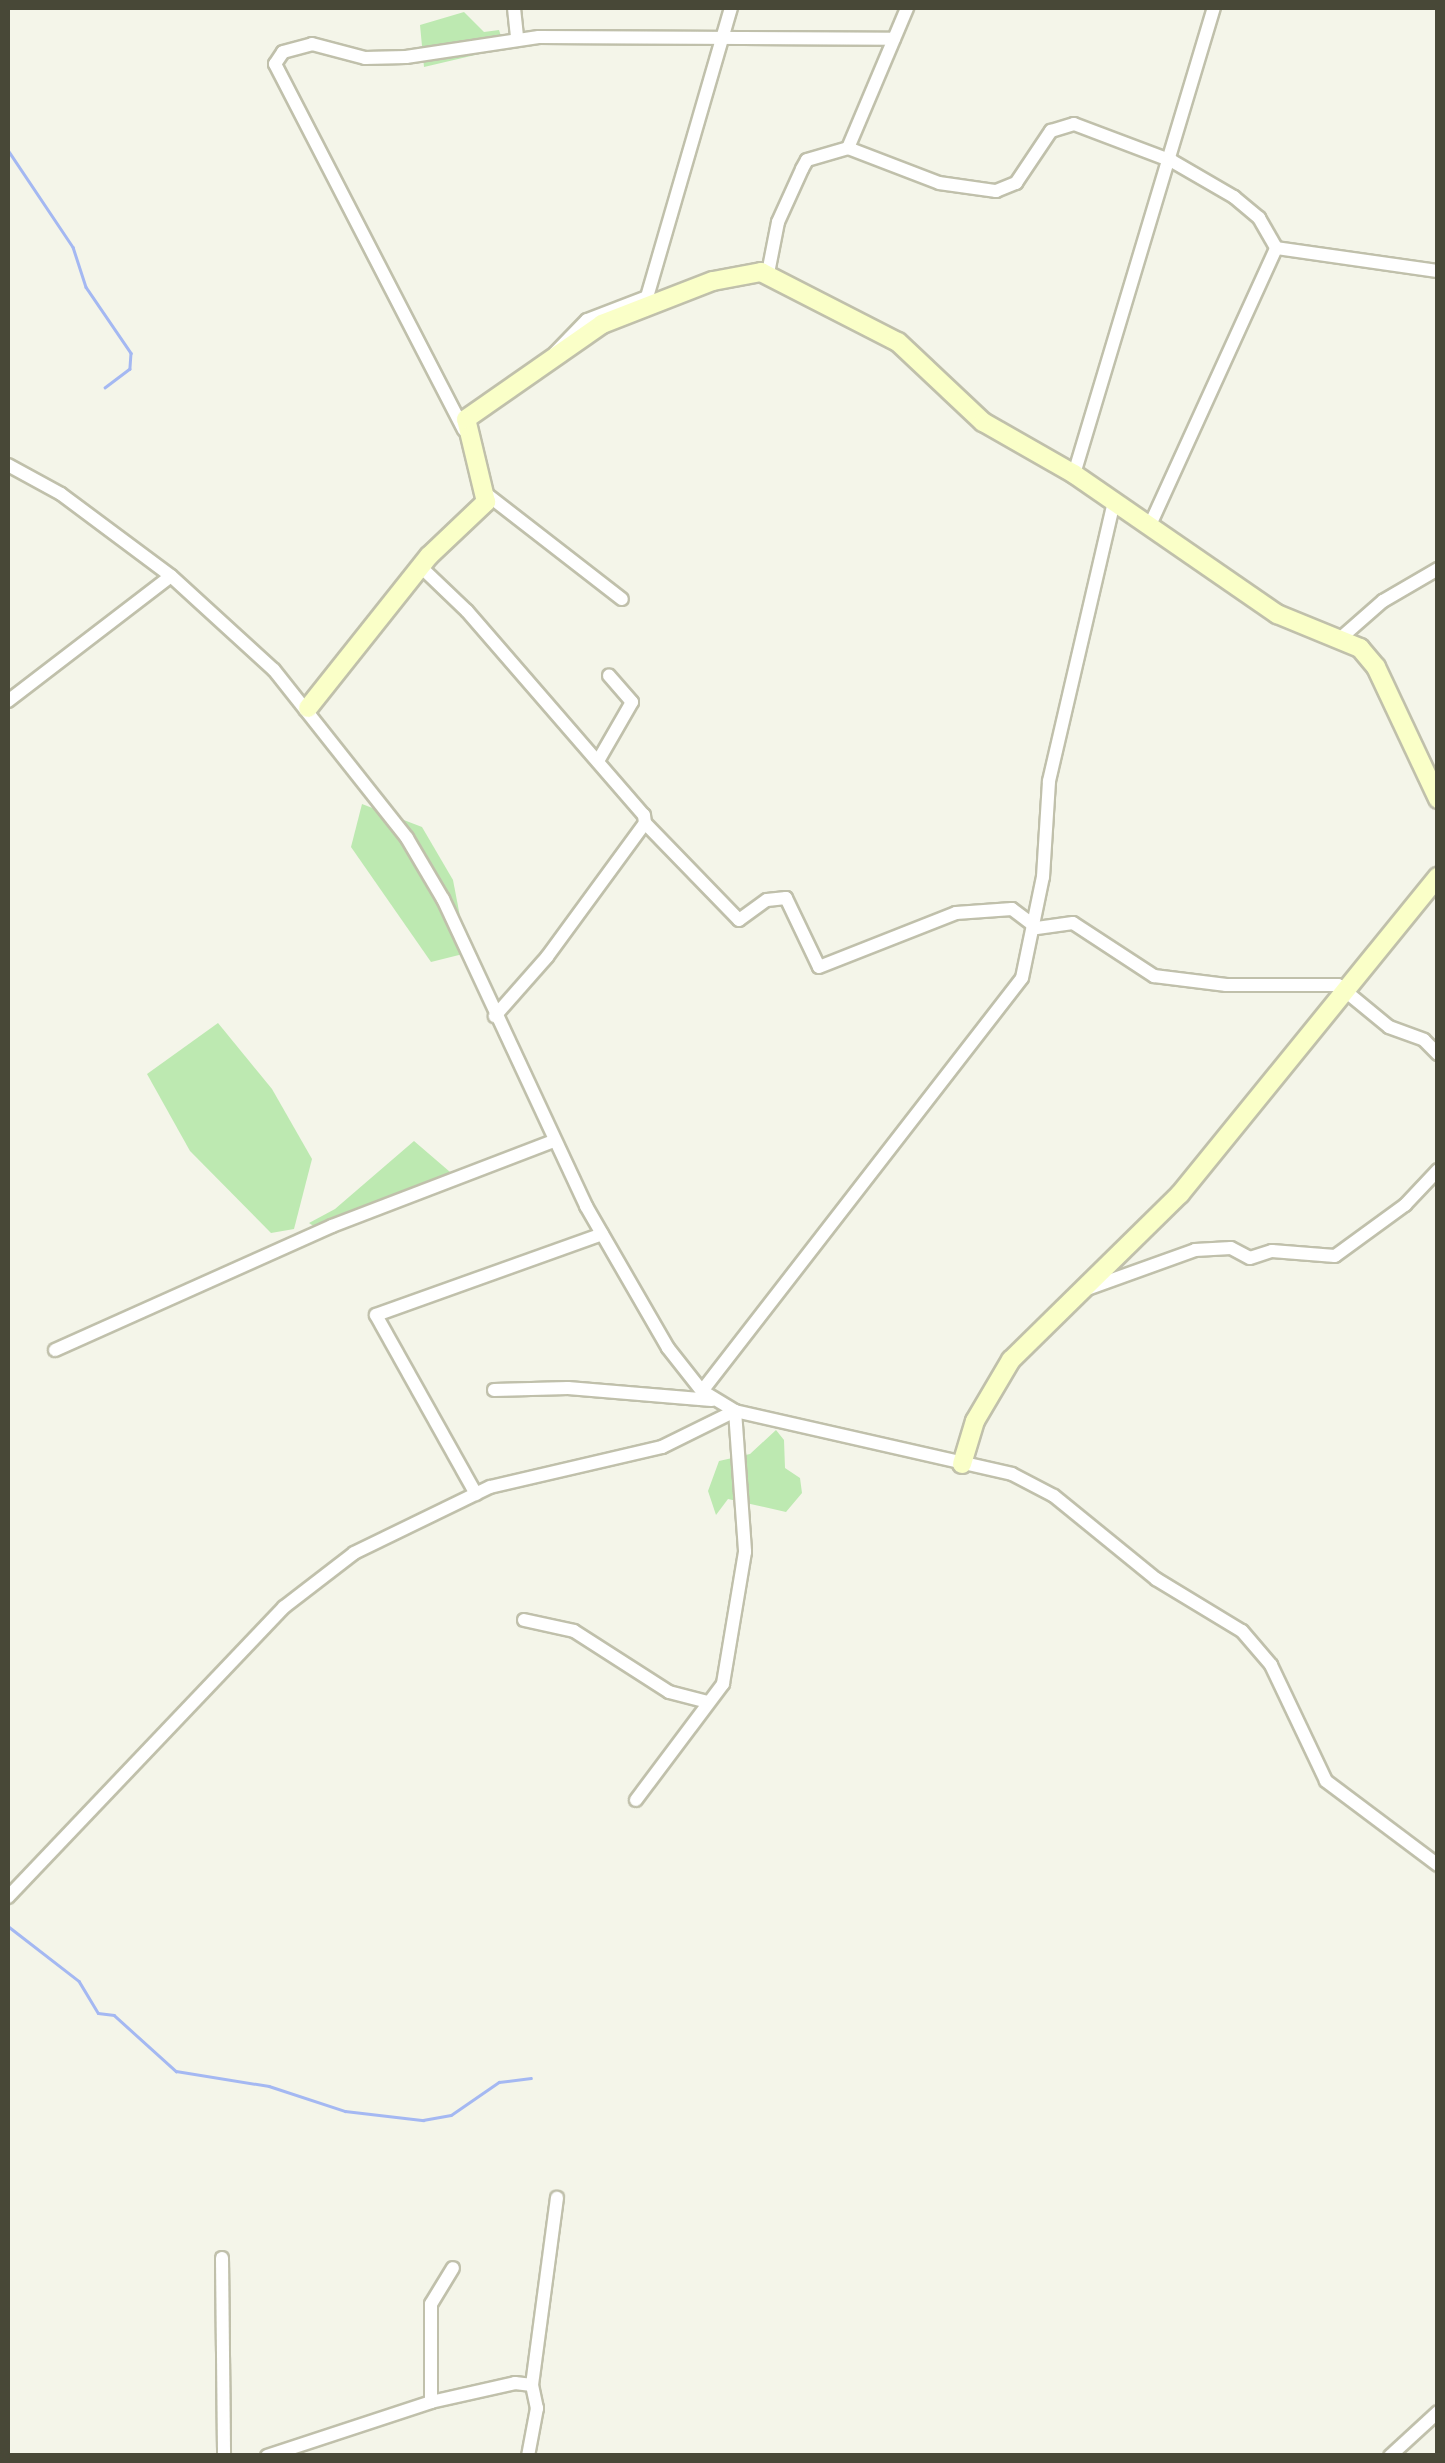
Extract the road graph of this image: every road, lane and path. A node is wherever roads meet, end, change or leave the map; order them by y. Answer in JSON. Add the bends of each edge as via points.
{"nodes":[{"id":1,"x":514,"y":8,"type":"edge"},
{"id":2,"x":731,"y":8,"type":"edge"},
{"id":3,"x":907,"y":8,"type":"edge"},
{"id":4,"x":1214,"y":8,"type":"edge"},
{"id":5,"x":517,"y":39,"type":"junction"},
{"id":6,"x":894,"y":39,"type":"junction"},
{"id":7,"x":721,"y":41,"type":"junction"},
{"id":8,"x":848,"y":148,"type":"junction"},
{"id":9,"x":1168,"y":160,"type":"junction"},
{"id":10,"x":1276,"y":248,"type":"junction"},
{"id":11,"x":1438,"y":271,"type":"edge"},
{"id":12,"x":768,"y":273,"type":"junction"},
{"id":13,"x":555,"y":353,"type":"junction"},
{"id":14,"x":466,"y":432,"type":"junction"},
{"id":15,"x":8,"y":465,"type":"edge"},
{"id":16,"x":1074,"y":474,"type":"junction"},
{"id":17,"x":489,"y":496,"type":"junction"},
{"id":18,"x":1114,"y":501,"type":"junction"},
{"id":19,"x":1150,"y":525,"type":"junction"},
{"id":20,"x":422,"y":568,"type":"junction"},
{"id":21,"x":1438,"y":569,"type":"edge"},
{"id":22,"x":171,"y":576,"type":"junction"},
{"id":23,"x":622,"y":599,"type":"dead end"},
{"id":24,"x":1343,"y":636,"type":"junction"},
{"id":25,"x":609,"y":676,"type":"dead end"},
{"id":26,"x":8,"y":701,"type":"edge"},
{"id":27,"x":308,"y":708,"type":"junction"},
{"id":28,"x":598,"y":761,"type":"junction"},
{"id":29,"x":1438,"y":799,"type":"edge"},
{"id":30,"x":645,"y":823,"type":"junction"},
{"id":31,"x":1438,"y":876,"type":"edge"},
{"id":32,"x":1030,"y":925,"type":"junction"},
{"id":33,"x":1344,"y":989,"type":"junction"},
{"id":34,"x":494,"y":1016,"type":"junction"},
{"id":35,"x":1438,"y":1054,"type":"edge"},
{"id":36,"x":554,"y":1141,"type":"junction"},
{"id":37,"x":1438,"y":1170,"type":"edge"},
{"id":38,"x":602,"y":1234,"type":"junction"},
{"id":39,"x":1084,"y":1290,"type":"junction"},
{"id":40,"x":54,"y":1350,"type":"dead end"},
{"id":41,"x":494,"y":1390,"type":"dead end"},
{"id":42,"x":702,"y":1391,"type":"junction"},
{"id":43,"x":714,"y":1400,"type":"junction"},
{"id":44,"x":734,"y":1411,"type":"junction"},
{"id":45,"x":962,"y":1464,"type":"junction"},
{"id":46,"x":476,"y":1494,"type":"junction"},
{"id":47,"x":524,"y":1620,"type":"dead end"},
{"id":48,"x":708,"y":1702,"type":"junction"},
{"id":49,"x":636,"y":1800,"type":"dead end"},
{"id":50,"x":1438,"y":1865,"type":"edge"},
{"id":51,"x":8,"y":1897,"type":"edge"},
{"id":52,"x":557,"y":2198,"type":"dead end"},
{"id":53,"x":222,"y":2258,"type":"dead end"},
{"id":54,"x":454,"y":2268,"type":"dead end"},
{"id":55,"x":532,"y":2384,"type":"junction"},
{"id":56,"x":431,"y":2402,"type":"junction"},
{"id":57,"x":1435,"y":2421,"type":"edge"},
{"id":58,"x":224,"y":2456,"type":"edge"},
{"id":59,"x":266,"y":2456,"type":"edge"},
{"id":60,"x":528,"y":2456,"type":"edge"},
{"id":61,"x":1390,"y":2456,"type":"edge"}],
"edges":[{"from":1,"to":5,"type":"street"},
{"from":2,"to":7,"type":"street"},
{"from":3,"to":6,"type":"street"},
{"from":4,"to":9,"type":"street"},
{"from":5,"to":7,"type":"street"},
{"from":5,"to":14,"type":"street","via":[[394,58],[300,44],[275,64]]},
{"from":6,"to":7,"type":"street"},
{"from":6,"to":8,"type":"street"},
{"from":7,"to":13,"type":"street","via":[[647,296],[588,320]]},
{"from":8,"to":9,"type":"street","via":[[940,183],[996,191],[1016,183],[1065,124]]},
{"from":8,"to":12,"type":"street","via":[[807,160],[778,222]]},
{"from":9,"to":10,"type":"street","via":[[1234,197],[1259,218]]},
{"from":9,"to":16,"type":"street"},
{"from":10,"to":11,"type":"street"},
{"from":10,"to":19,"type":"street"},
{"from":12,"to":13,"type":"street","via":[[713,281],[602,324]]},
{"from":12,"to":16,"type":"street","via":[[898,342],[969,411]]},
{"from":13,"to":14,"type":"street","via":[[466,420]]},
{"from":14,"to":17,"type":"street"},
{"from":15,"to":22,"type":"street","via":[[61,494]]},
{"from":16,"to":18,"type":"street"},
{"from":17,"to":20,"type":"street"},
{"from":17,"to":23,"type":"street"},
{"from":18,"to":19,"type":"street"},
{"from":18,"to":32,"type":"street","via":[[1049,781],[1044,865]]},
{"from":19,"to":24,"type":"street","via":[[1297,625]]},
{"from":20,"to":27,"type":"street"},
{"from":20,"to":28,"type":"street"},
{"from":21,"to":24,"type":"street","via":[[1383,600]]},
{"from":22,"to":26,"type":"street"},
{"from":22,"to":27,"type":"street"},
{"from":24,"to":29,"type":"street","via":[[1376,666]]},
{"from":25,"to":28,"type":"street","via":[[632,702]]},
{"from":27,"to":34,"type":"street","via":[[420,856]]},
{"from":28,"to":30,"type":"street"},
{"from":30,"to":32,"type":"street","via":[[739,920],[768,900],[786,898],[819,966],[956,913],[1012,910]]},
{"from":30,"to":34,"type":"street","via":[[548,957]]},
{"from":31,"to":33,"type":"street"},
{"from":32,"to":33,"type":"street","via":[[1073,923],[1154,976]]},
{"from":32,"to":42,"type":"street","via":[[1022,978]]},
{"from":33,"to":35,"type":"street","via":[[1388,1027],[1424,1040]]},
{"from":33,"to":39,"type":"street","via":[[1180,1194]]},
{"from":34,"to":36,"type":"street"},
{"from":36,"to":38,"type":"street"},
{"from":36,"to":40,"type":"street","via":[[332,1226]]},
{"from":37,"to":39,"type":"street","via":[[1405,1205],[1335,1256],[1272,1251],[1250,1258],[1230,1248],[1195,1250]]},
{"from":38,"to":42,"type":"street","via":[[668,1348]]},
{"from":38,"to":46,"type":"street","via":[[376,1315]]},
{"from":39,"to":45,"type":"street","via":[[1010,1360],[975,1421]]},
{"from":41,"to":43,"type":"street","via":[[568,1388]]},
{"from":42,"to":43,"type":"street"},
{"from":43,"to":44,"type":"street"},
{"from":44,"to":45,"type":"street"},
{"from":44,"to":46,"type":"street","via":[[662,1447]]},
{"from":44,"to":48,"type":"street","via":[[745,1552],[722,1684]]},
{"from":45,"to":50,"type":"street","via":[[1041,1488],[1156,1580],[1242,1630],[1272,1666],[1326,1781]]},
{"from":46,"to":51,"type":"street","via":[[354,1553],[284,1606]]},
{"from":47,"to":48,"type":"street","via":[[574,1632],[669,1692]]},
{"from":48,"to":49,"type":"street"},
{"from":52,"to":55,"type":"street"},
{"from":53,"to":58,"type":"street"},
{"from":54,"to":56,"type":"street","via":[[432,2304]]},
{"from":55,"to":56,"type":"street"},
{"from":55,"to":60,"type":"street","via":[[538,2415]]},
{"from":56,"to":59,"type":"street"},
{"from":57,"to":61,"type":"street"}]}
